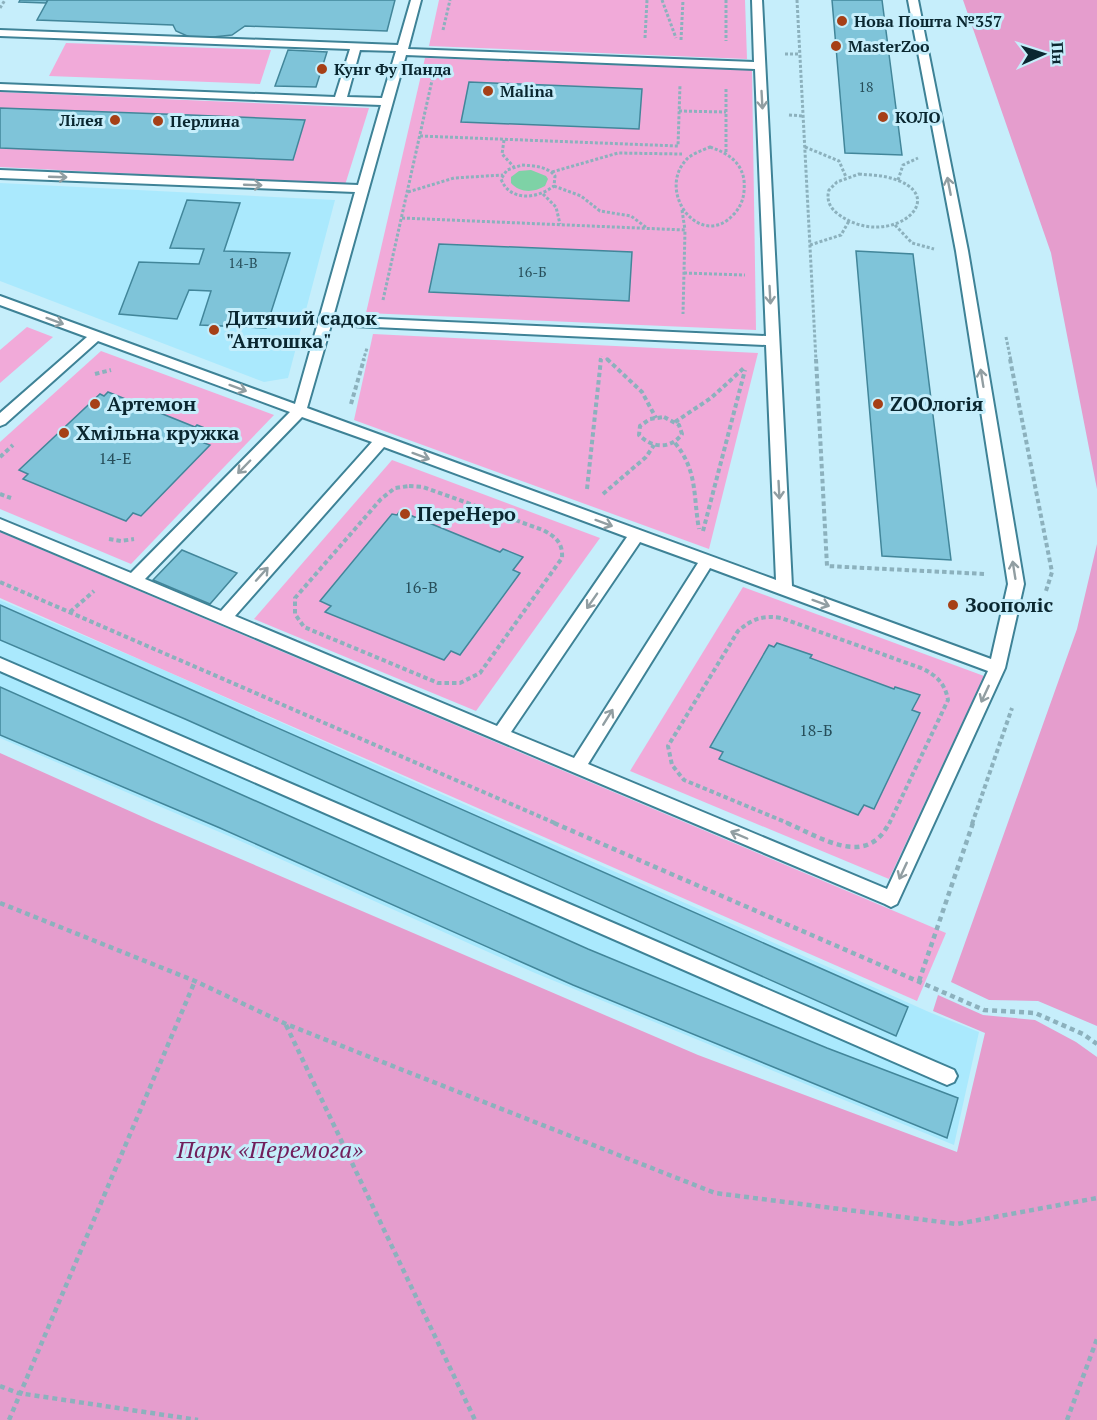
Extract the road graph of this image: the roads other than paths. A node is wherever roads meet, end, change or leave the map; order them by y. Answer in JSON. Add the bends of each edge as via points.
{"nodes":[{"id":1,"x":416,"y":0,"type":"edge"},
{"id":2,"x":757,"y":0,"type":"edge"},
{"id":3,"x":913,"y":0,"type":"edge"},
{"id":4,"x":0,"y":33,"type":"edge"},
{"id":5,"x":356,"y":46,"type":"junction"},
{"id":6,"x":401,"y":50,"type":"junction"},
{"id":7,"x":760,"y":66,"type":"junction"},
{"id":8,"x":0,"y":87,"type":"edge"},
{"id":9,"x":340,"y":100,"type":"junction"},
{"id":10,"x":387,"y":102,"type":"junction"},
{"id":11,"x":0,"y":174,"type":"edge"},
{"id":12,"x":362,"y":189,"type":"junction"},
{"id":13,"x":6,"y":303,"type":"edge"},
{"id":14,"x":0,"y":315,"type":"edge"},
{"id":15,"x":325,"y":321,"type":"junction"},
{"id":16,"x":96,"y":336,"type":"junction"},
{"id":17,"x":772,"y":341,"type":"junction"},
{"id":18,"x":300,"y":410,"type":"junction"},
{"id":19,"x":0,"y":421,"type":"edge"},
{"id":20,"x":381,"y":441,"type":"junction"},
{"id":21,"x":0,"y":524,"type":"edge"},
{"id":22,"x":637,"y":536,"type":"junction"},
{"id":23,"x":707,"y":561,"type":"junction"},
{"id":24,"x":134,"y":580,"type":"junction"},
{"id":25,"x":783,"y":588,"type":"junction"},
{"id":26,"x":224,"y":618,"type":"junction"},
{"id":27,"x":0,"y":664,"type":"edge"},
{"id":28,"x":997,"y":668,"type":"junction"},
{"id":29,"x":500,"y":734,"type":"junction"},
{"id":30,"x":577,"y":767,"type":"junction"},
{"id":31,"x":947,"y":1076,"type":"dead end"}],
"edges":[{"from":1,"to":6,"type":"lane"},
{"from":2,"to":7,"type":"lane"},
{"from":28,"to":3,"type":"lane","one_way":true,"via":[[1016,584],[962,251]]},
{"from":4,"to":5,"type":"lane"},
{"from":5,"to":6,"type":"lane"},
{"from":5,"to":9,"type":"lane"},
{"from":6,"to":7,"type":"lane"},
{"from":6,"to":10,"type":"lane"},
{"from":7,"to":17,"type":"lane","one_way":true},
{"from":8,"to":9,"type":"lane"},
{"from":9,"to":10,"type":"lane"},
{"from":10,"to":12,"type":"lane"},
{"from":11,"to":12,"type":"lane","one_way":true},
{"from":12,"to":15,"type":"lane"},
{"from":13,"to":14,"type":"lane"},
{"from":13,"to":16,"type":"lane","one_way":true},
{"from":15,"to":17,"type":"lane"},
{"from":15,"to":18,"type":"lane"},
{"from":16,"to":18,"type":"lane","one_way":true},
{"from":16,"to":19,"type":"lane"},
{"from":17,"to":25,"type":"lane","one_way":true},
{"from":18,"to":20,"type":"lane"},
{"from":18,"to":24,"type":"lane","one_way":true},
{"from":20,"to":22,"type":"lane","one_way":true},
{"from":26,"to":20,"type":"lane","one_way":true},
{"from":21,"to":24,"type":"lane"},
{"from":22,"to":23,"type":"lane"},
{"from":22,"to":29,"type":"lane","one_way":true},
{"from":23,"to":25,"type":"lane"},
{"from":30,"to":23,"type":"lane","one_way":true},
{"from":24,"to":26,"type":"lane"},
{"from":25,"to":28,"type":"lane","one_way":true},
{"from":26,"to":29,"type":"lane"},
{"from":27,"to":31,"type":"lane"},
{"from":28,"to":30,"type":"lane","one_way":true,"via":[[891,899]]},
{"from":29,"to":30,"type":"lane"}]}
